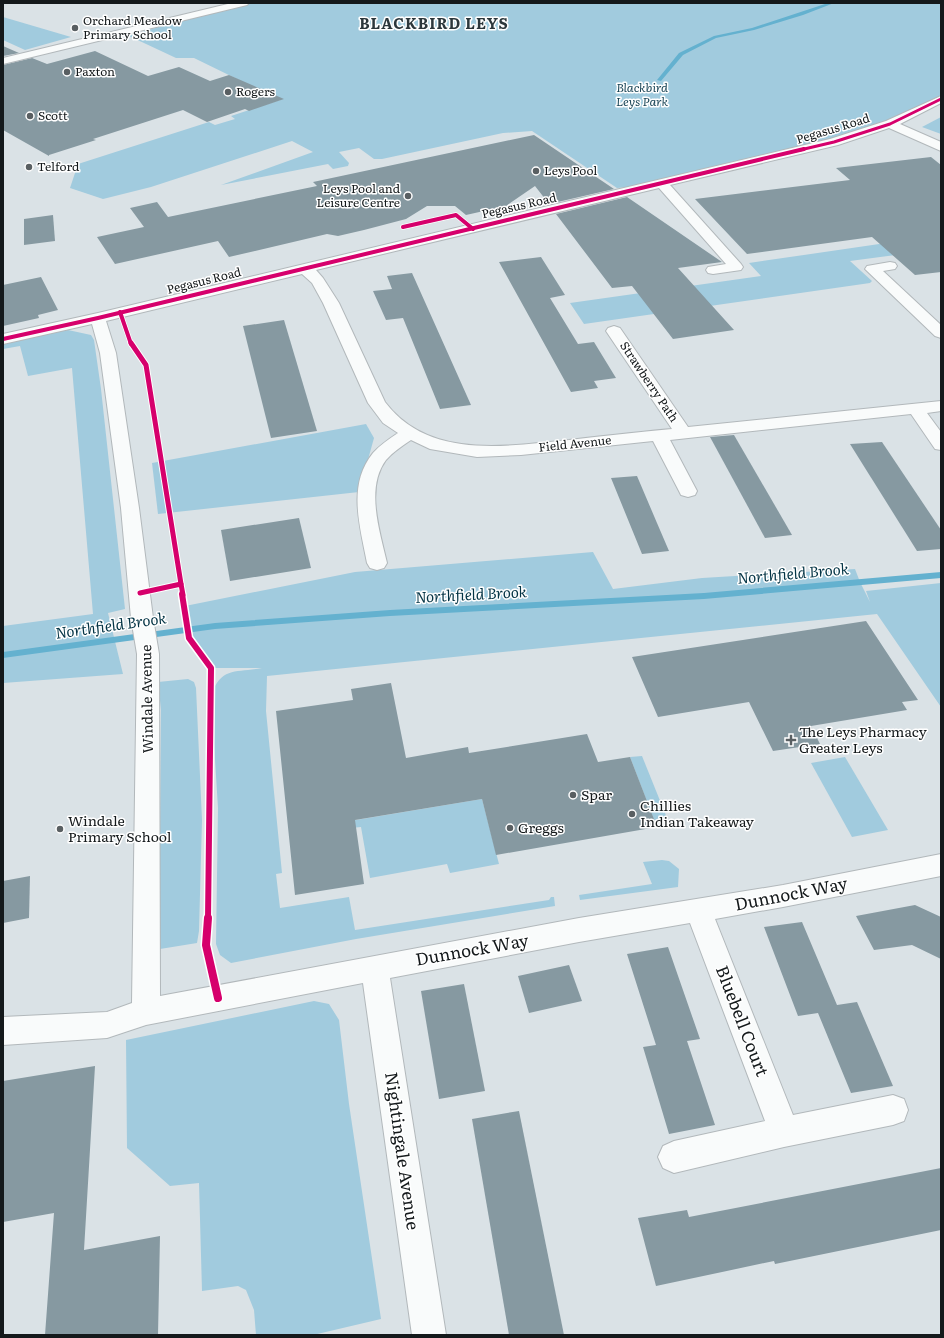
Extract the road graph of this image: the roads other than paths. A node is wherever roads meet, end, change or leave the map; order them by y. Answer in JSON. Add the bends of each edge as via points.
{"nodes":[{"id":1,"x":244,"y":3,"type":"edge"},
{"id":2,"x":3,"y":61,"type":"edge"},
{"id":3,"x":941,"y":99,"type":"edge"},
{"id":4,"x":890,"y":124,"type":"junction"},
{"id":5,"x":941,"y":147,"type":"edge"},
{"id":6,"x":662,"y":184,"type":"junction"},
{"id":7,"x":890,"y":266,"type":"dead end"},
{"id":8,"x":305,"y":268,"type":"junction"},
{"id":9,"x":712,"y":270,"type":"dead end"},
{"id":10,"x":98,"y":318,"type":"junction"},
{"id":11,"x":614,"y":331,"type":"dead end"},
{"id":12,"x":941,"y":333,"type":"edge"},
{"id":13,"x":3,"y":339,"type":"edge"},
{"id":14,"x":941,"y":406,"type":"edge"},
{"id":15,"x":916,"y":409,"type":"junction"},
{"id":16,"x":409,"y":433,"type":"junction"},
{"id":17,"x":684,"y":434,"type":"junction"},
{"id":18,"x":659,"y":436,"type":"junction"},
{"id":19,"x":941,"y":445,"type":"edge"},
{"id":20,"x":688,"y":491,"type":"dead end"},
{"id":21,"x":377,"y":563,"type":"dead end"},
{"id":22,"x":941,"y":865,"type":"edge"},
{"id":23,"x":699,"y":911,"type":"junction"},
{"id":24,"x":375,"y":968,"type":"junction"},
{"id":25,"x":146,"y":1012,"type":"junction"},
{"id":26,"x":3,"y":1031,"type":"edge"},
{"id":27,"x":893,"y":1110,"type":"dead end"},
{"id":28,"x":784,"y":1132,"type":"junction"},
{"id":29,"x":674,"y":1157,"type":"dead end"},
{"id":30,"x":429,"y":1335,"type":"edge"}],
"edges":[{"from":1,"to":2,"type":"street"},
{"from":3,"to":4,"type":"street","name":"Pegasus Road"},
{"from":4,"to":5,"type":"street"},
{"from":4,"to":6,"type":"street","name":"Pegasus Road","via":[[834,142]]},
{"from":6,"to":8,"type":"street","name":"Pegasus Road"},
{"from":6,"to":9,"type":"street","via":[[736,267]]},
{"from":7,"to":12,"type":"street","via":[[872,269]]},
{"from":8,"to":10,"type":"street","name":"Pegasus Road"},
{"from":8,"to":16,"type":"street","name":"Field Avenue","via":[[318,281],[331,303],[377,404],[390,419]]},
{"from":10,"to":13,"type":"street","name":"Pegasus Road"},
{"from":10,"to":25,"type":"street","name":"Windale Avenue","via":[[108,353],[148,654]]},
{"from":11,"to":17,"type":"street","name":"Strawberry Path"},
{"from":14,"to":15,"type":"street","name":"Field Avenue"},
{"from":15,"to":17,"type":"street","name":"Field Avenue"},
{"from":15,"to":19,"type":"street"},
{"from":16,"to":18,"type":"street","name":"Field Avenue","via":[[436,445],[477,452]]},
{"from":16,"to":21,"type":"street","via":[[380,456],[369,475],[365,494]]},
{"from":17,"to":18,"type":"street","name":"Field Avenue"},
{"from":18,"to":20,"type":"street"},
{"from":22,"to":23,"type":"street","name":"Dunnock Way"},
{"from":23,"to":24,"type":"street","name":"Dunnock Way","via":[[579,930]]},
{"from":23,"to":28,"type":"street","name":"Bluebell Court"},
{"from":24,"to":25,"type":"street","name":"Dunnock Way"},
{"from":24,"to":30,"type":"street","name":"Nightingale Avenue"},
{"from":25,"to":26,"type":"street","name":"Dunnock Way","via":[[107,1025]]},
{"from":27,"to":28,"type":"street"},
{"from":28,"to":29,"type":"street"}]}
